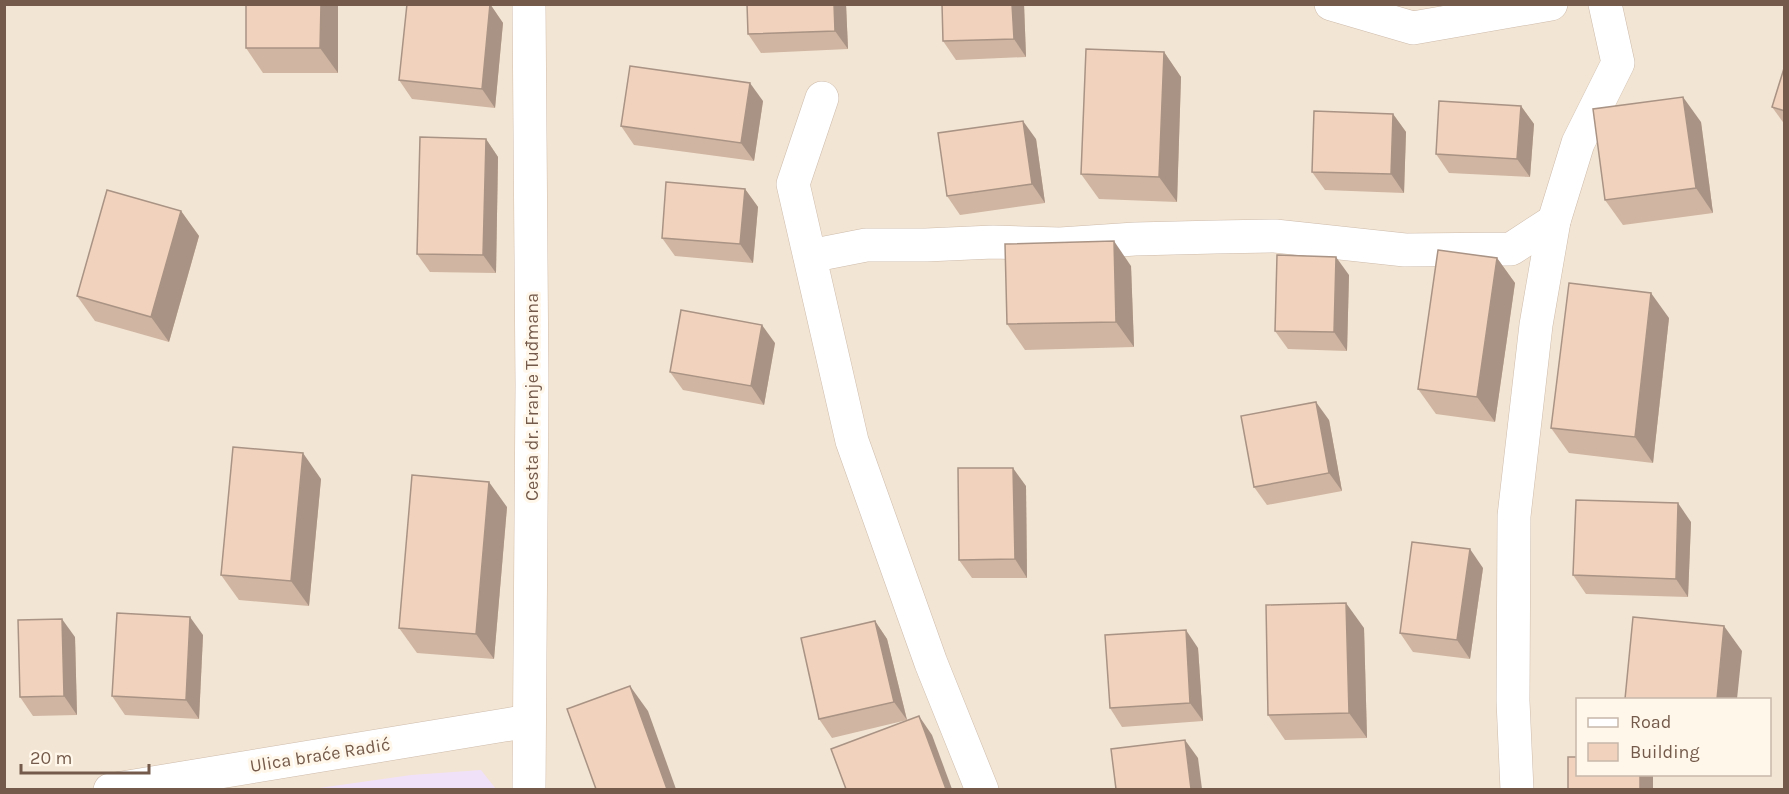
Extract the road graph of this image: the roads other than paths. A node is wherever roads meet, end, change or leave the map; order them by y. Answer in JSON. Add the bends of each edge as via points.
{"nodes":[{"id":1,"x":529,"y":4,"type":"edge"},
{"id":2,"x":1331,"y":4,"type":"edge"},
{"id":3,"x":1551,"y":4,"type":"edge"},
{"id":4,"x":1605,"y":4,"type":"edge"},
{"id":5,"x":822,"y":98,"type":"dead end"},
{"id":6,"x":1554,"y":221,"type":"junction"},
{"id":7,"x":810,"y":256,"type":"junction"},
{"id":8,"x":529,"y":721,"type":"junction"},
{"id":9,"x":110,"y":789,"type":"edge"},
{"id":10,"x":529,"y":789,"type":"edge"},
{"id":11,"x":982,"y":789,"type":"edge"},
{"id":12,"x":1517,"y":789,"type":"edge"}],
"edges":[{"from":1,"to":8,"type":"street","name":"Cesta dr. Franje Tuđmana"},
{"from":2,"to":3,"type":"street","via":[[1413,28]]},
{"from":4,"to":6,"type":"street","via":[[1618,63],[1578,143]]},
{"from":5,"to":7,"type":"street","via":[[793,184]]},
{"from":6,"to":7,"type":"street","via":[[1511,249],[1405,250],[1275,236],[1060,244],[866,245]]},
{"from":6,"to":12,"type":"street","via":[[1536,325],[1514,516],[1513,701]]},
{"from":7,"to":11,"type":"street","via":[[852,441],[931,663]]},
{"from":8,"to":9,"type":"street","name":"Ulica braće Radić"},
{"from":8,"to":10,"type":"street","name":"Cesta dr. Franje Tuđmana"}]}
